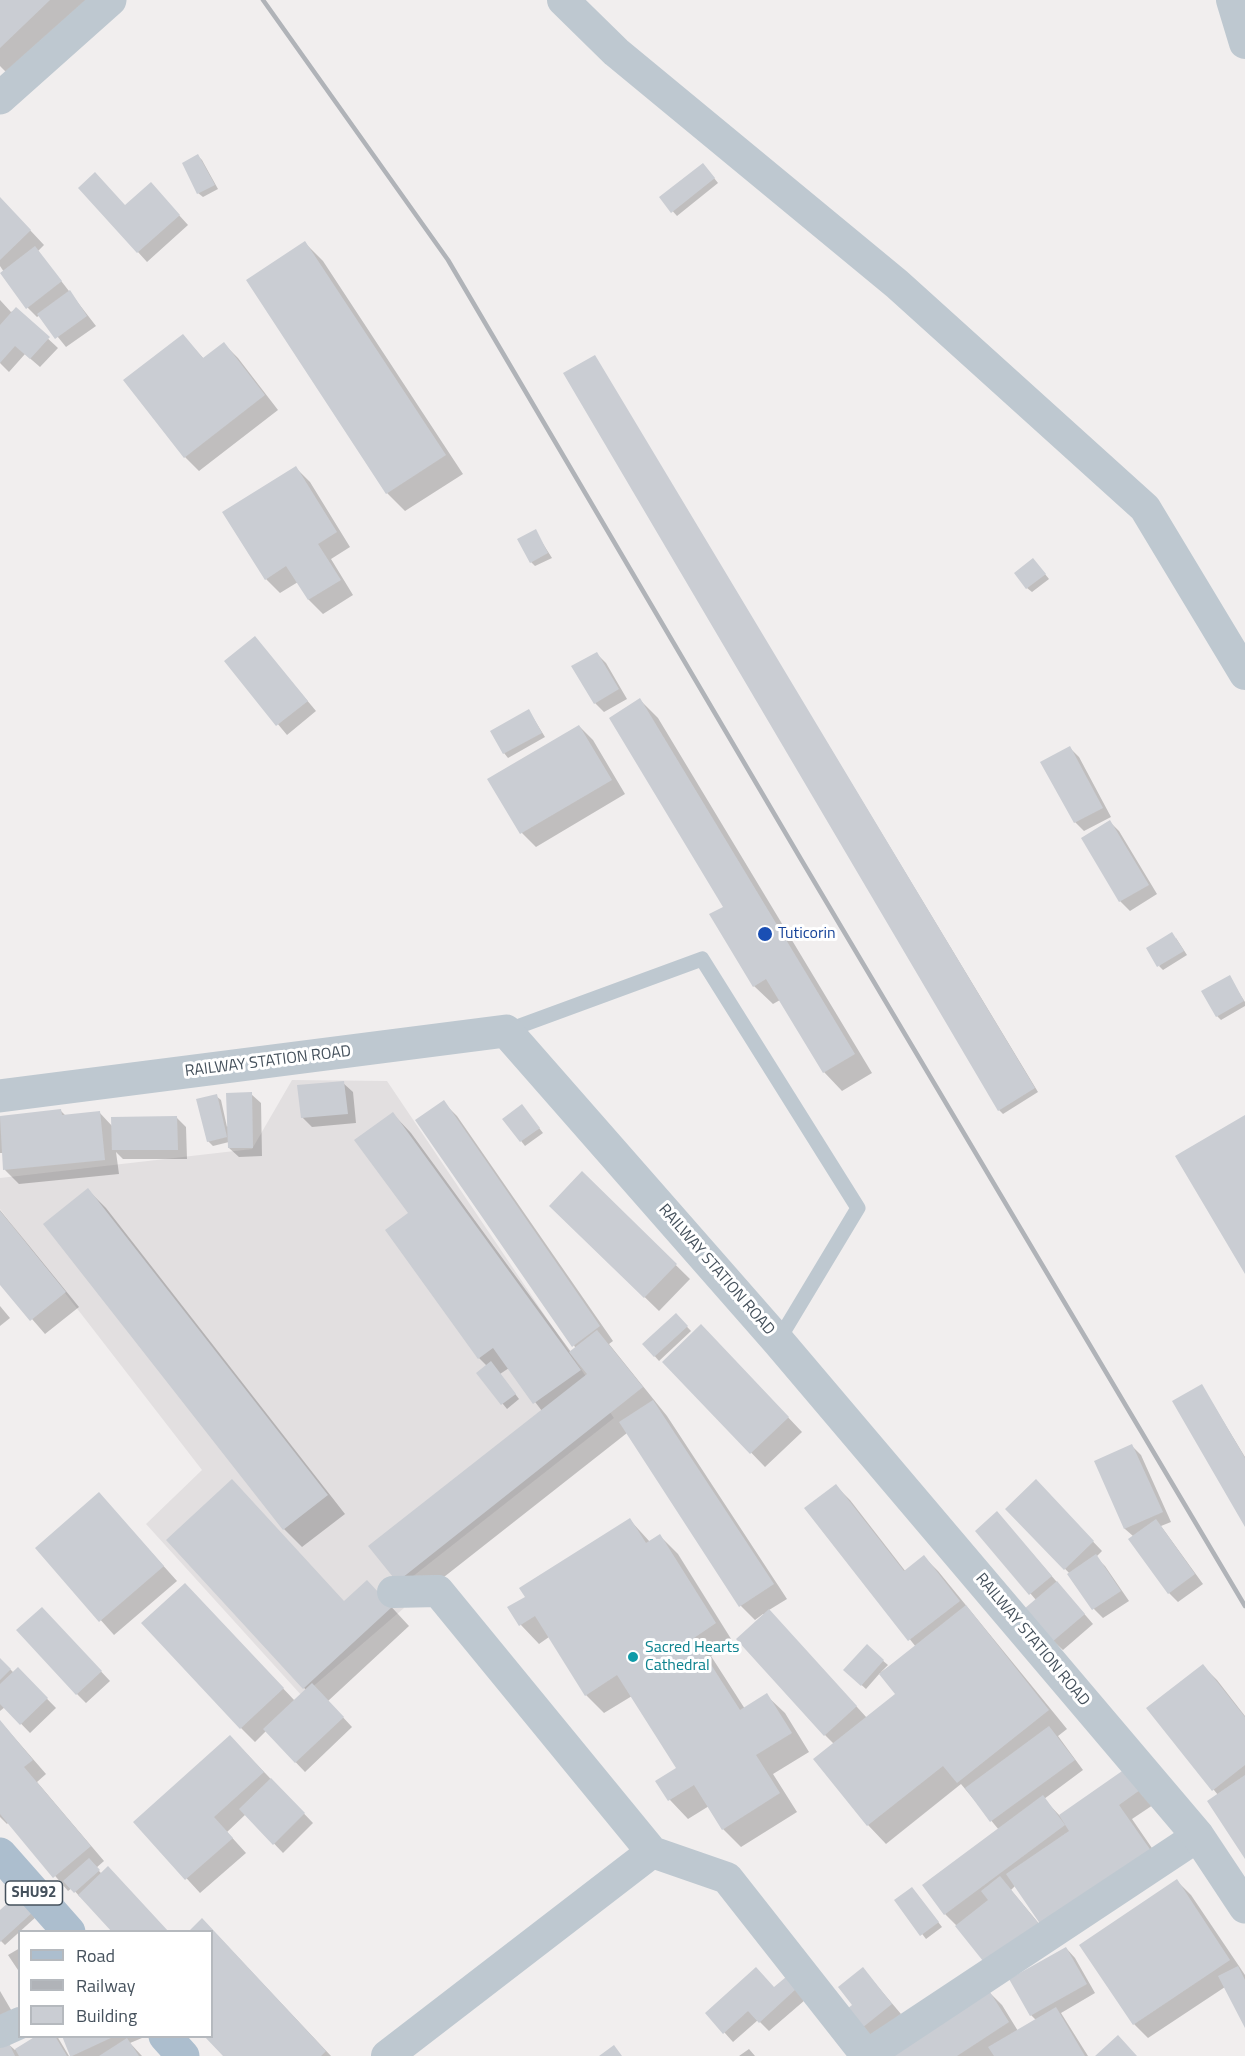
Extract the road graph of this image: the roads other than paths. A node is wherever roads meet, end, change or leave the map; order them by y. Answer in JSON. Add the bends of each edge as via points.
{"nodes":[{"id":1,"x":110,"y":0,"type":"edge"},
{"id":2,"x":563,"y":0,"type":"edge"},
{"id":3,"x":1232,"y":0,"type":"edge"},
{"id":4,"x":1245,"y":43,"type":"edge"},
{"id":5,"x":0,"y":98,"type":"edge"},
{"id":6,"x":1245,"y":674,"type":"edge"},
{"id":7,"x":506,"y":1031,"type":"junction"},
{"id":8,"x":0,"y":1096,"type":"edge"},
{"id":9,"x":778,"y":1341,"type":"junction"},
{"id":10,"x":393,"y":1592,"type":"dead end"},
{"id":11,"x":1198,"y":1836,"type":"junction"},
{"id":12,"x":652,"y":1852,"type":"junction"},
{"id":13,"x":0,"y":1854,"type":"edge"},
{"id":14,"x":1245,"y":1908,"type":"edge"},
{"id":15,"x":67,"y":1930,"type":"edge"},
{"id":16,"x":18,"y":2024,"type":"edge"},
{"id":17,"x":0,"y":2032,"type":"edge"},
{"id":18,"x":166,"y":2038,"type":"edge"},
{"id":19,"x":183,"y":2056,"type":"edge"},
{"id":20,"x":387,"y":2056,"type":"edge"},
{"id":21,"x":867,"y":2056,"type":"edge"}],
"edges":[{"from":1,"to":5,"type":"street"},
{"from":2,"to":6,"type":"street","via":[[616,52],[897,284],[1145,508]]},
{"from":3,"to":4,"type":"street"},
{"from":7,"to":8,"type":"street","name":"RAILWAY STATION ROAD"},
{"from":7,"to":9,"type":"street","name":"RAILWAY STATION ROAD"},
{"from":7,"to":9,"type":"lane","via":[[702,959],[858,1208]]},
{"from":9,"to":11,"type":"street","name":"RAILWAY STATION ROAD"},
{"from":10,"to":12,"type":"street","via":[[438,1591]]},
{"from":11,"to":14,"type":"street","name":"RAILWAY STATION ROAD"},
{"from":11,"to":21,"type":"street"},
{"from":12,"to":20,"type":"street"},
{"from":12,"to":21,"type":"street","via":[[727,1878]]},
{"from":13,"to":15,"type":"main road","number":"SHU92"},
{"from":16,"to":17,"type":"street"},
{"from":18,"to":19,"type":"main road"}]}
